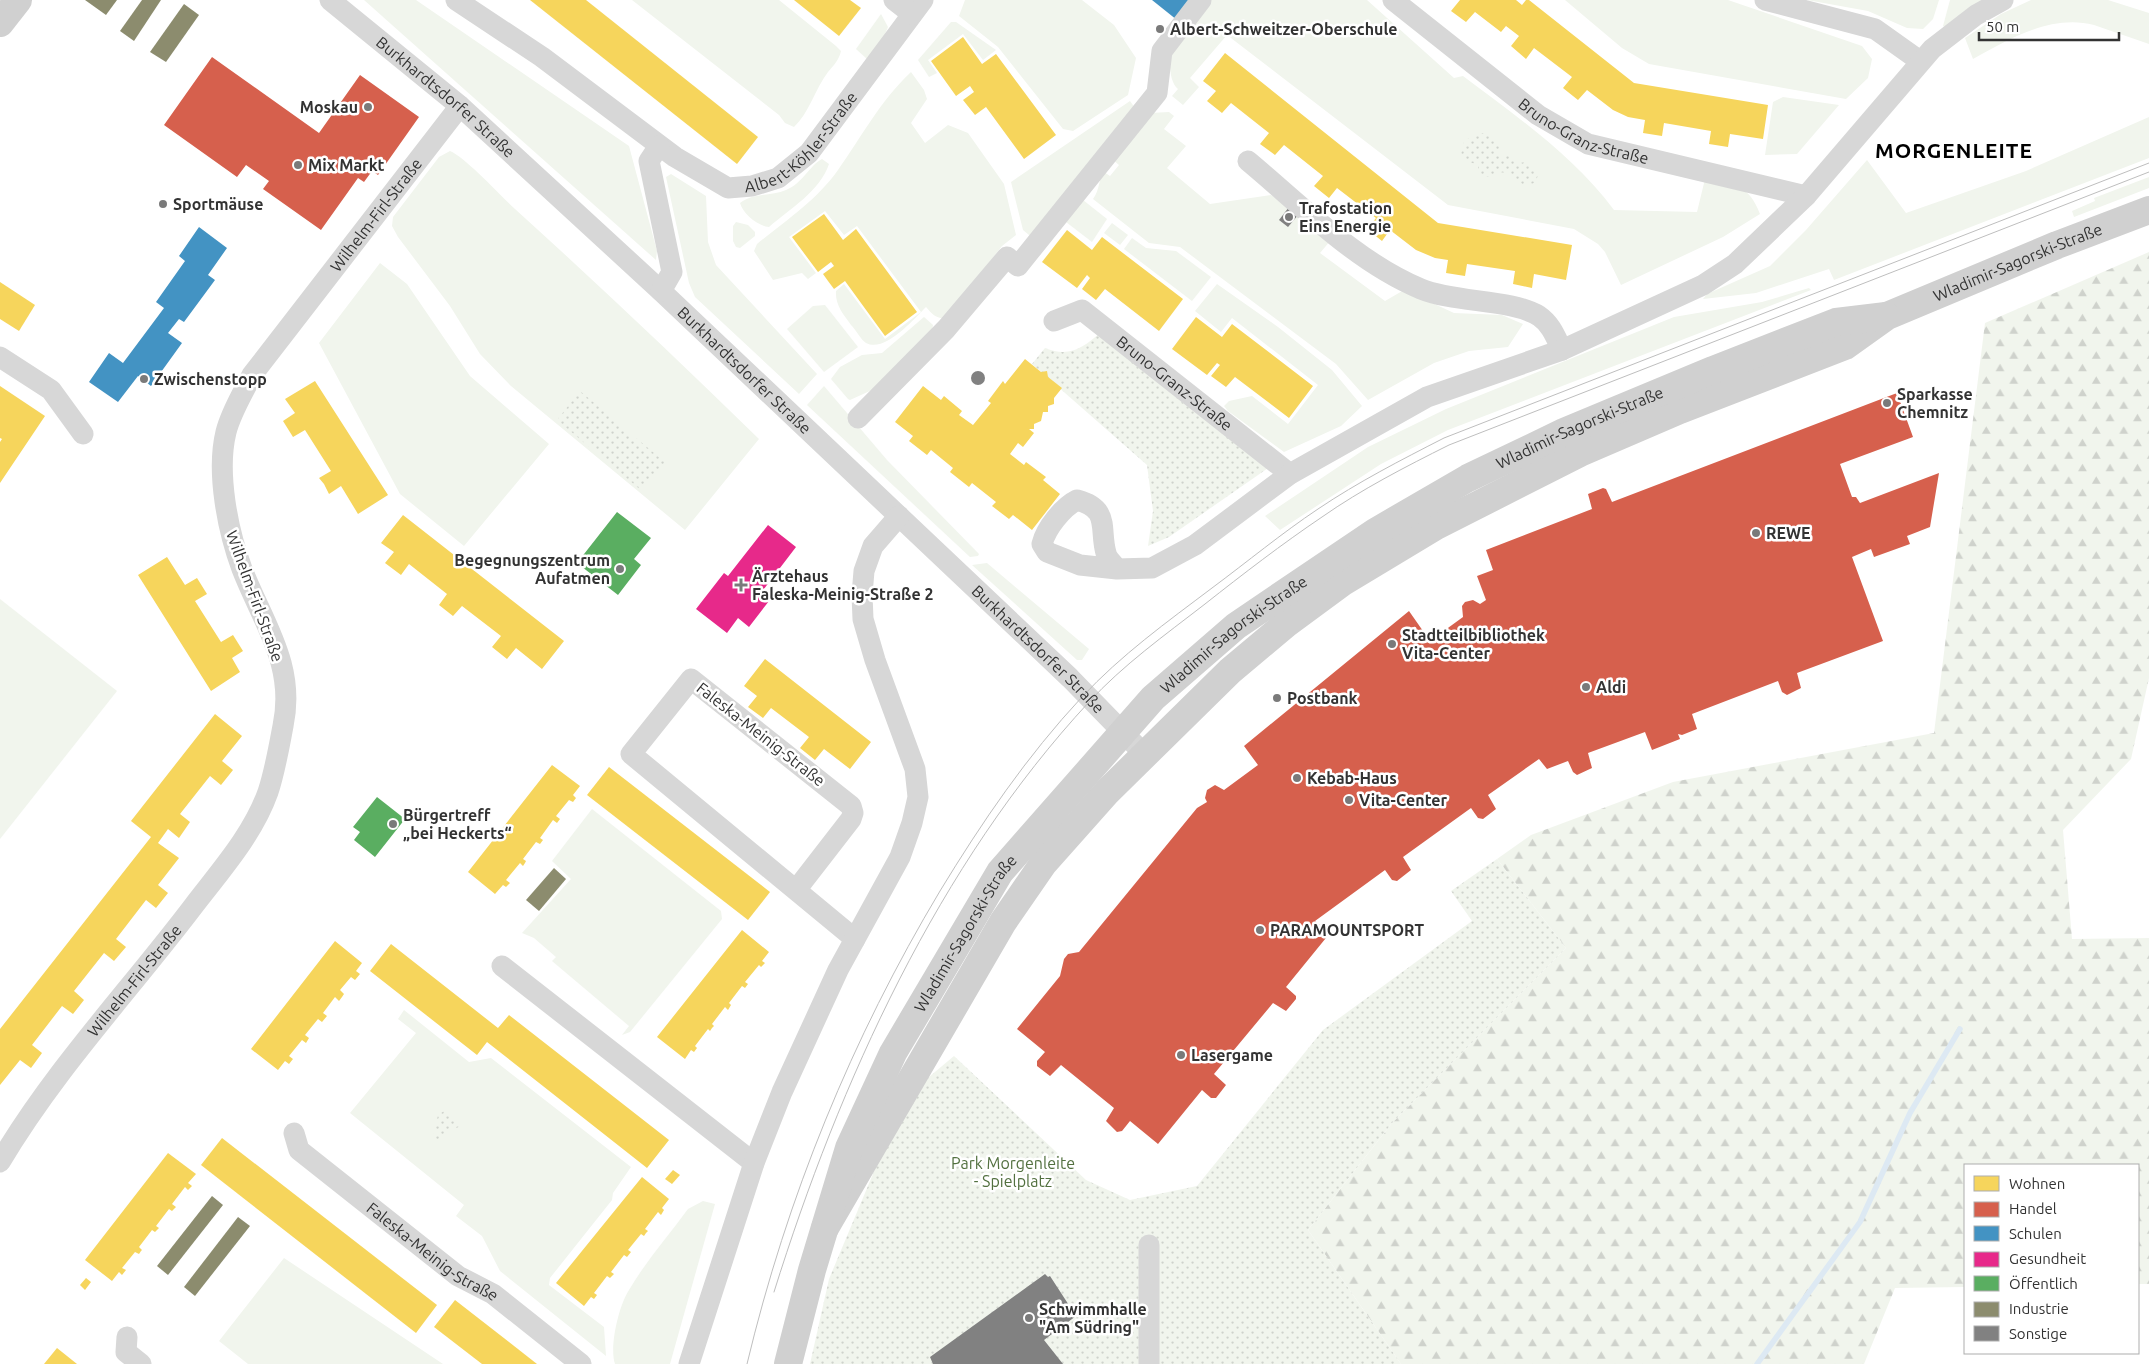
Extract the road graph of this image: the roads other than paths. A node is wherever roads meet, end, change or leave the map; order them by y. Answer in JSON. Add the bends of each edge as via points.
{"nodes":[{"id":1,"x":18,"y":0,"type":"edge"},
{"id":2,"x":330,"y":0,"type":"edge"},
{"id":3,"x":456,"y":0,"type":"edge"},
{"id":4,"x":894,"y":0,"type":"edge"},
{"id":5,"x":1201,"y":0,"type":"edge"},
{"id":6,"x":1393,"y":0,"type":"edge"},
{"id":7,"x":1765,"y":0,"type":"edge"},
{"id":8,"x":2002,"y":0,"type":"edge"},
{"id":9,"x":918,"y":7,"type":"edge"},
{"id":10,"x":0,"y":23,"type":"edge"},
{"id":11,"x":1920,"y":62,"type":"junction"},
{"id":12,"x":460,"y":106,"type":"junction"},
{"id":13,"x":658,"y":146,"type":"junction"},
{"id":14,"x":1248,"y":161,"type":"dead end"},
{"id":15,"x":1806,"y":196,"type":"junction"},
{"id":16,"x":2149,"y":210,"type":"edge"},
{"id":17,"x":661,"y":291,"type":"junction"},
{"id":18,"x":1887,"y":316,"type":"junction"},
{"id":19,"x":1054,"y":321,"type":"dead end"},
{"id":20,"x":1562,"y":350,"type":"junction"},
{"id":21,"x":0,"y":356,"type":"edge"},
{"id":22,"x":858,"y":418,"type":"dead end"},
{"id":23,"x":83,"y":434,"type":"dead end"},
{"id":24,"x":1290,"y":474,"type":"junction"},
{"id":25,"x":900,"y":516,"type":"junction"},
{"id":26,"x":1117,"y":569,"type":"dead end"},
{"id":27,"x":1121,"y":732,"type":"junction"},
{"id":28,"x":1145,"y":755,"type":"junction"},
{"id":29,"x":796,"y":890,"type":"junction"},
{"id":30,"x":855,"y":939,"type":"junction"},
{"id":31,"x":502,"y":966,"type":"dead end"},
{"id":32,"x":294,"y":1134,"type":"dead end"},
{"id":33,"x":0,"y":1162,"type":"edge"},
{"id":34,"x":754,"y":1163,"type":"junction"},
{"id":35,"x":825,"y":1228,"type":"junction"},
{"id":36,"x":1149,"y":1245,"type":"dead end"},
{"id":37,"x":127,"y":1337,"type":"dead end"},
{"id":38,"x":141,"y":1364,"type":"edge"},
{"id":39,"x":580,"y":1364,"type":"edge"},
{"id":40,"x":689,"y":1364,"type":"edge"},
{"id":41,"x":788,"y":1364,"type":"edge"},
{"id":42,"x":1149,"y":1364,"type":"edge"}],
"edges":[{"from":1,"to":10,"type":"main road"},
{"from":2,"to":12,"type":"street","name":"Burkhardtsdorfer Straße"},
{"from":3,"to":13,"type":"street","name":"Albert-Köhler-Straße","via":[[542,57]]},
{"from":4,"to":9,"type":"street","name":"Albert-Köhler-Straße"},
{"from":5,"to":22,"type":"street","via":[[1162,51],[1157,93],[1018,266],[1007,257],[946,328]]},
{"from":6,"to":15,"type":"street","name":"Bruno-Granz-Straße","via":[[1538,116],[1588,144]]},
{"from":7,"to":11,"type":"street","via":[[1875,29]]},
{"from":8,"to":11,"type":"street","via":[[1940,42]]},
{"from":9,"to":13,"type":"street","name":"Albert-Köhler-Straße","via":[[808,153],[778,178],[752,186],[728,188]]},
{"from":11,"to":15,"type":"street"},
{"from":12,"to":17,"type":"street","name":"Burkhardtsdorfer Straße"},
{"from":12,"to":33,"type":"street","name":"Wilhelm-Firl-Straße","via":[[252,375],[226,432],[223,454],[229,527],[242,569],[276,644],[287,686],[284,723],[268,792],[239,846],[56,1078]]},
{"from":13,"to":17,"type":"street","via":[[649,161],[672,272]]},
{"from":14,"to":20,"type":"street","via":[[1386,271],[1422,290],[1522,309],[1539,316],[1552,328]]},
{"from":15,"to":20,"type":"street","via":[[1735,264],[1703,285]]},
{"from":16,"to":18,"type":"main road","name":"Wladimir-Sagorski-Straße"},
{"from":17,"to":25,"type":"street","name":"Burkhardtsdorfer Straße"},
{"from":18,"to":27,"type":"main road","name":"Wladimir-Sagorski-Straße","via":[[1836,322],[1748,356],[1564,432],[1468,478],[1375,532],[1236,626],[1153,698]]},
{"from":18,"to":28,"type":"main road","name":"Wladimir-Sagorski-Straße","via":[[1846,346],[1680,410],[1580,453],[1436,526],[1343,582],[1247,654]]},
{"from":19,"to":24,"type":"street","name":"Bruno-Granz-Straße","via":[[1082,310]]},
{"from":20,"to":24,"type":"street","via":[[1426,397]]},
{"from":21,"to":23,"type":"street","via":[[52,390]]},
{"from":24,"to":26,"type":"street","via":[[1195,545],[1152,568]]},
{"from":25,"to":27,"type":"street","name":"Burkhardtsdorfer Straße","via":[[1070,678]]},
{"from":25,"to":30,"type":"street","via":[[879,537],[870,554],[864,571],[863,619],[915,769],[918,797],[900,857]]},
{"from":27,"to":28,"type":"street","name":"Burkhardtsdorfer Straße"},
{"from":27,"to":35,"type":"main road","name":"Wladimir-Sagorski-Straße","via":[[1000,872],[920,1006],[893,1053],[849,1148]]},
{"from":28,"to":35,"type":"main road","name":"Wladimir-Sagorski-Straße","via":[[1043,864],[1003,922]]},
{"from":29,"to":29,"type":"street","name":"Faleska-Meinig-Straße","via":[[631,754],[691,679],[851,806],[854,813],[851,819]]},
{"from":29,"to":30,"type":"street","name":"Faleska-Meinig-Straße"},
{"from":30,"to":34,"type":"street","via":[[782,1092]]},
{"from":31,"to":34,"type":"street"},
{"from":32,"to":39,"type":"street","name":"Faleska-Meinig-Straße","via":[[299,1150],[458,1276],[494,1294]]},
{"from":34,"to":40,"type":"street"},
{"from":35,"to":41,"type":"main road","name":"Wladimir-Sagorski-Straße"},
{"from":36,"to":42,"type":"street"},
{"from":37,"to":38,"type":"street","via":[[126,1352]]}]}
